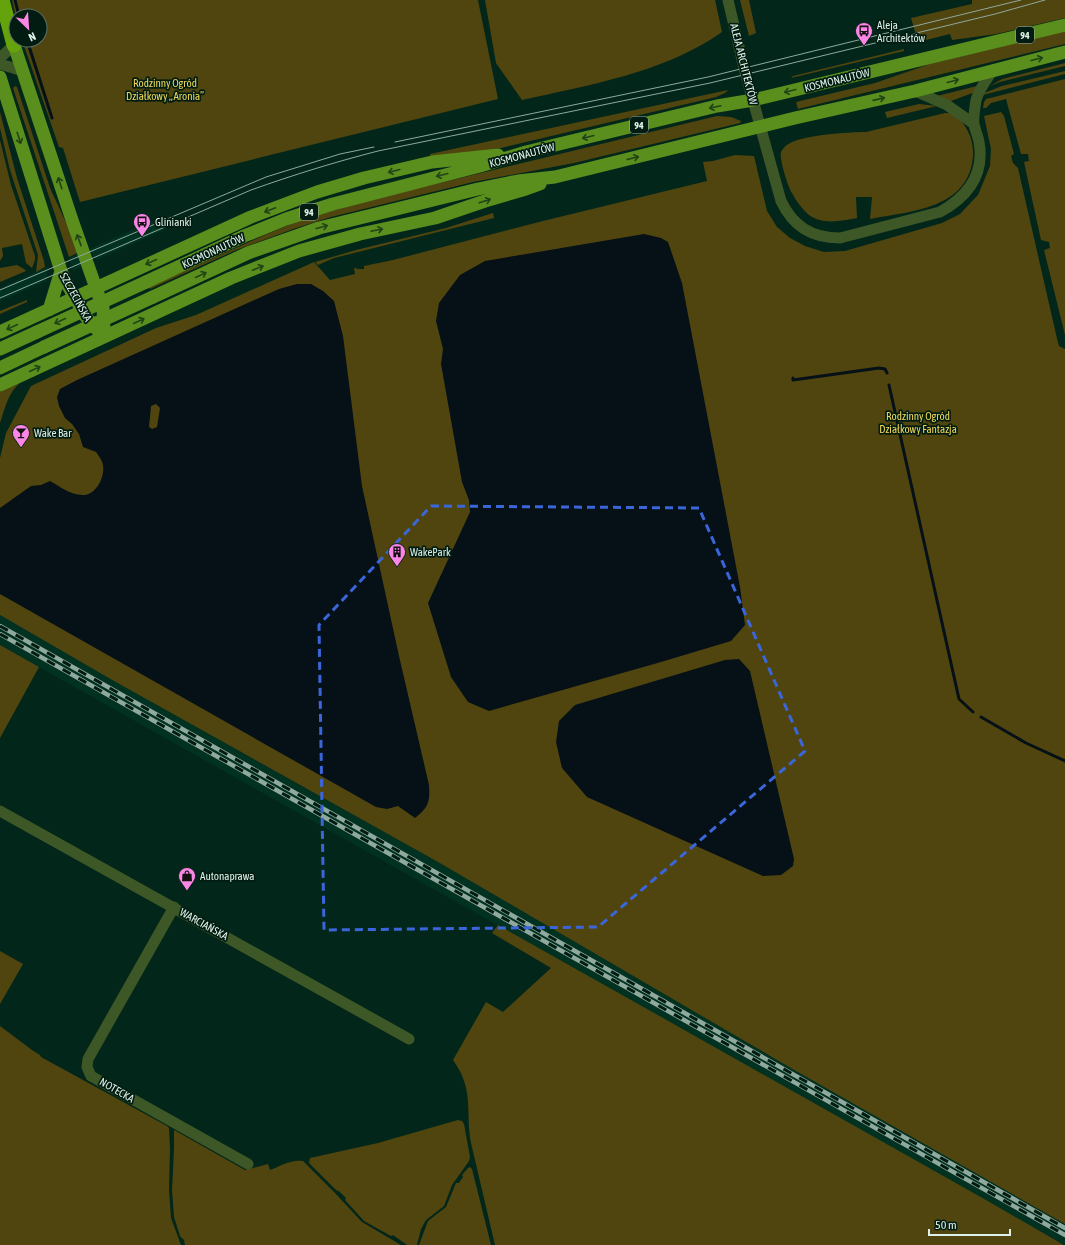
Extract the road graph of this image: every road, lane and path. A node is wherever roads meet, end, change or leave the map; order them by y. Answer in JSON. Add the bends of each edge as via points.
{"nodes":[{"id":1,"x":2,"y":0,"type":"edge"},
{"id":2,"x":728,"y":0,"type":"edge"},
{"id":3,"x":8,"y":22,"type":"edge"},
{"id":4,"x":1065,"y":25,"type":"edge"},
{"id":5,"x":11,"y":48,"type":"edge"},
{"id":6,"x":15,"y":48,"type":"edge"},
{"id":7,"x":1065,"y":52,"type":"edge"},
{"id":8,"x":0,"y":58,"type":"edge"},
{"id":9,"x":0,"y":64,"type":"edge"},
{"id":10,"x":993,"y":70,"type":"junction"},
{"id":11,"x":22,"y":71,"type":"junction"},
{"id":12,"x":0,"y":77,"type":"edge"},
{"id":13,"x":915,"y":91,"type":"junction"},
{"id":14,"x":753,"y":100,"type":"junction"},
{"id":15,"x":974,"y":124,"type":"junction"},
{"id":16,"x":760,"y":127,"type":"junction"},
{"id":17,"x":526,"y":152,"type":"junction"},
{"id":18,"x":554,"y":177,"type":"junction"},
{"id":19,"x":62,"y":271,"type":"junction"},
{"id":20,"x":96,"y":287,"type":"junction"},
{"id":21,"x":74,"y":298,"type":"junction"},
{"id":22,"x":49,"y":310,"type":"junction"},
{"id":23,"x":0,"y":332,"type":"edge"},
{"id":24,"x":104,"y":338,"type":"junction"},
{"id":25,"x":0,"y":349,"type":"edge"},
{"id":26,"x":0,"y":368,"type":"edge"},
{"id":27,"x":0,"y":385,"type":"edge"},
{"id":28,"x":0,"y":811,"type":"edge"},
{"id":29,"x":174,"y":907,"type":"junction"},
{"id":30,"x":408,"y":1039,"type":"dead end"},
{"id":31,"x":248,"y":1164,"type":"dead end"}],
"edges":[{"from":1,"to":3,"type":"highway"},
{"from":2,"to":14,"type":"street","name":"ALEJA ARCHITEKTÓW"},
{"from":4,"to":14,"type":"main road","name":"KOSMONAUTÓW","number":"94","one_way":true},
{"from":5,"to":8,"type":"street"},
{"from":6,"to":11,"type":"main road","name":"SZCZECIŃSKA"},
{"from":10,"to":7,"type":"main road","name":"KOSMONAUTÓW","number":"94","one_way":true},
{"from":9,"to":11,"type":"street"},
{"from":13,"to":10,"type":"main road","name":"KOSMONAUTÓW","number":"94","one_way":true},
{"from":10,"to":15,"type":"street","via":[[978,95]]},
{"from":20,"to":11,"type":"main road","name":"SZCZECIŃSKA","one_way":true},
{"from":12,"to":19,"type":"main road","name":"SZCZECIŃSKA","one_way":true},
{"from":13,"to":15,"type":"street","via":[[947,105]]},
{"from":16,"to":13,"type":"main road","name":"KOSMONAUTÓW","number":"94","one_way":true},
{"from":14,"to":16,"type":"street","name":"ALEJA ARCHITEKTÓW"},
{"from":14,"to":17,"type":"main road","name":"KOSMONAUTÓW","number":"94","one_way":true,"via":[[717,106]]},
{"from":15,"to":16,"type":"street","name":"ALEJA ARCHITEKTÓW","via":[[981,154],[977,173],[970,188],[955,203],[940,212],[840,238],[827,238],[815,234],[798,225],[788,214],[780,201]]},
{"from":18,"to":16,"type":"main road","name":"KOSMONAUTÓW","number":"94","one_way":true},
{"from":17,"to":20,"type":"main road","one_way":true,"via":[[432,162],[317,192],[251,217]]},
{"from":17,"to":25,"type":"main road","name":"KOSMONAUTÓW","number":"94","one_way":true,"bridge":true,"via":[[286,219]]},
{"from":24,"to":18,"type":"main road","one_way":true,"via":[[231,278],[299,251],[360,234],[435,218],[526,189]]},
{"from":26,"to":18,"type":"main road","name":"KOSMONAUTÓW","number":"94","one_way":true,"bridge":true,"via":[[248,253],[319,228],[478,189]]},
{"from":19,"to":21,"type":"main road","name":"SZCZECIŃSKA"},
{"from":19,"to":22,"type":"main road"},
{"from":20,"to":21,"type":"main road"},
{"from":20,"to":24,"type":"main road","name":"SZCZECIŃSKA","via":[[104,308]]},
{"from":21,"to":22,"type":"main road"},
{"from":21,"to":24,"type":"main road","name":"SZCZECIŃSKA"},
{"from":22,"to":23,"type":"main road","one_way":true},
{"from":27,"to":24,"type":"main road","one_way":true},
{"from":28,"to":29,"type":"street","name":"WARCIAŃSKA"},
{"from":29,"to":30,"type":"street","name":"WARCIAŃSKA"},
{"from":29,"to":31,"type":"street","name":"NOTECKA","via":[[88,1059],[87,1068],[91,1076]]}]}
